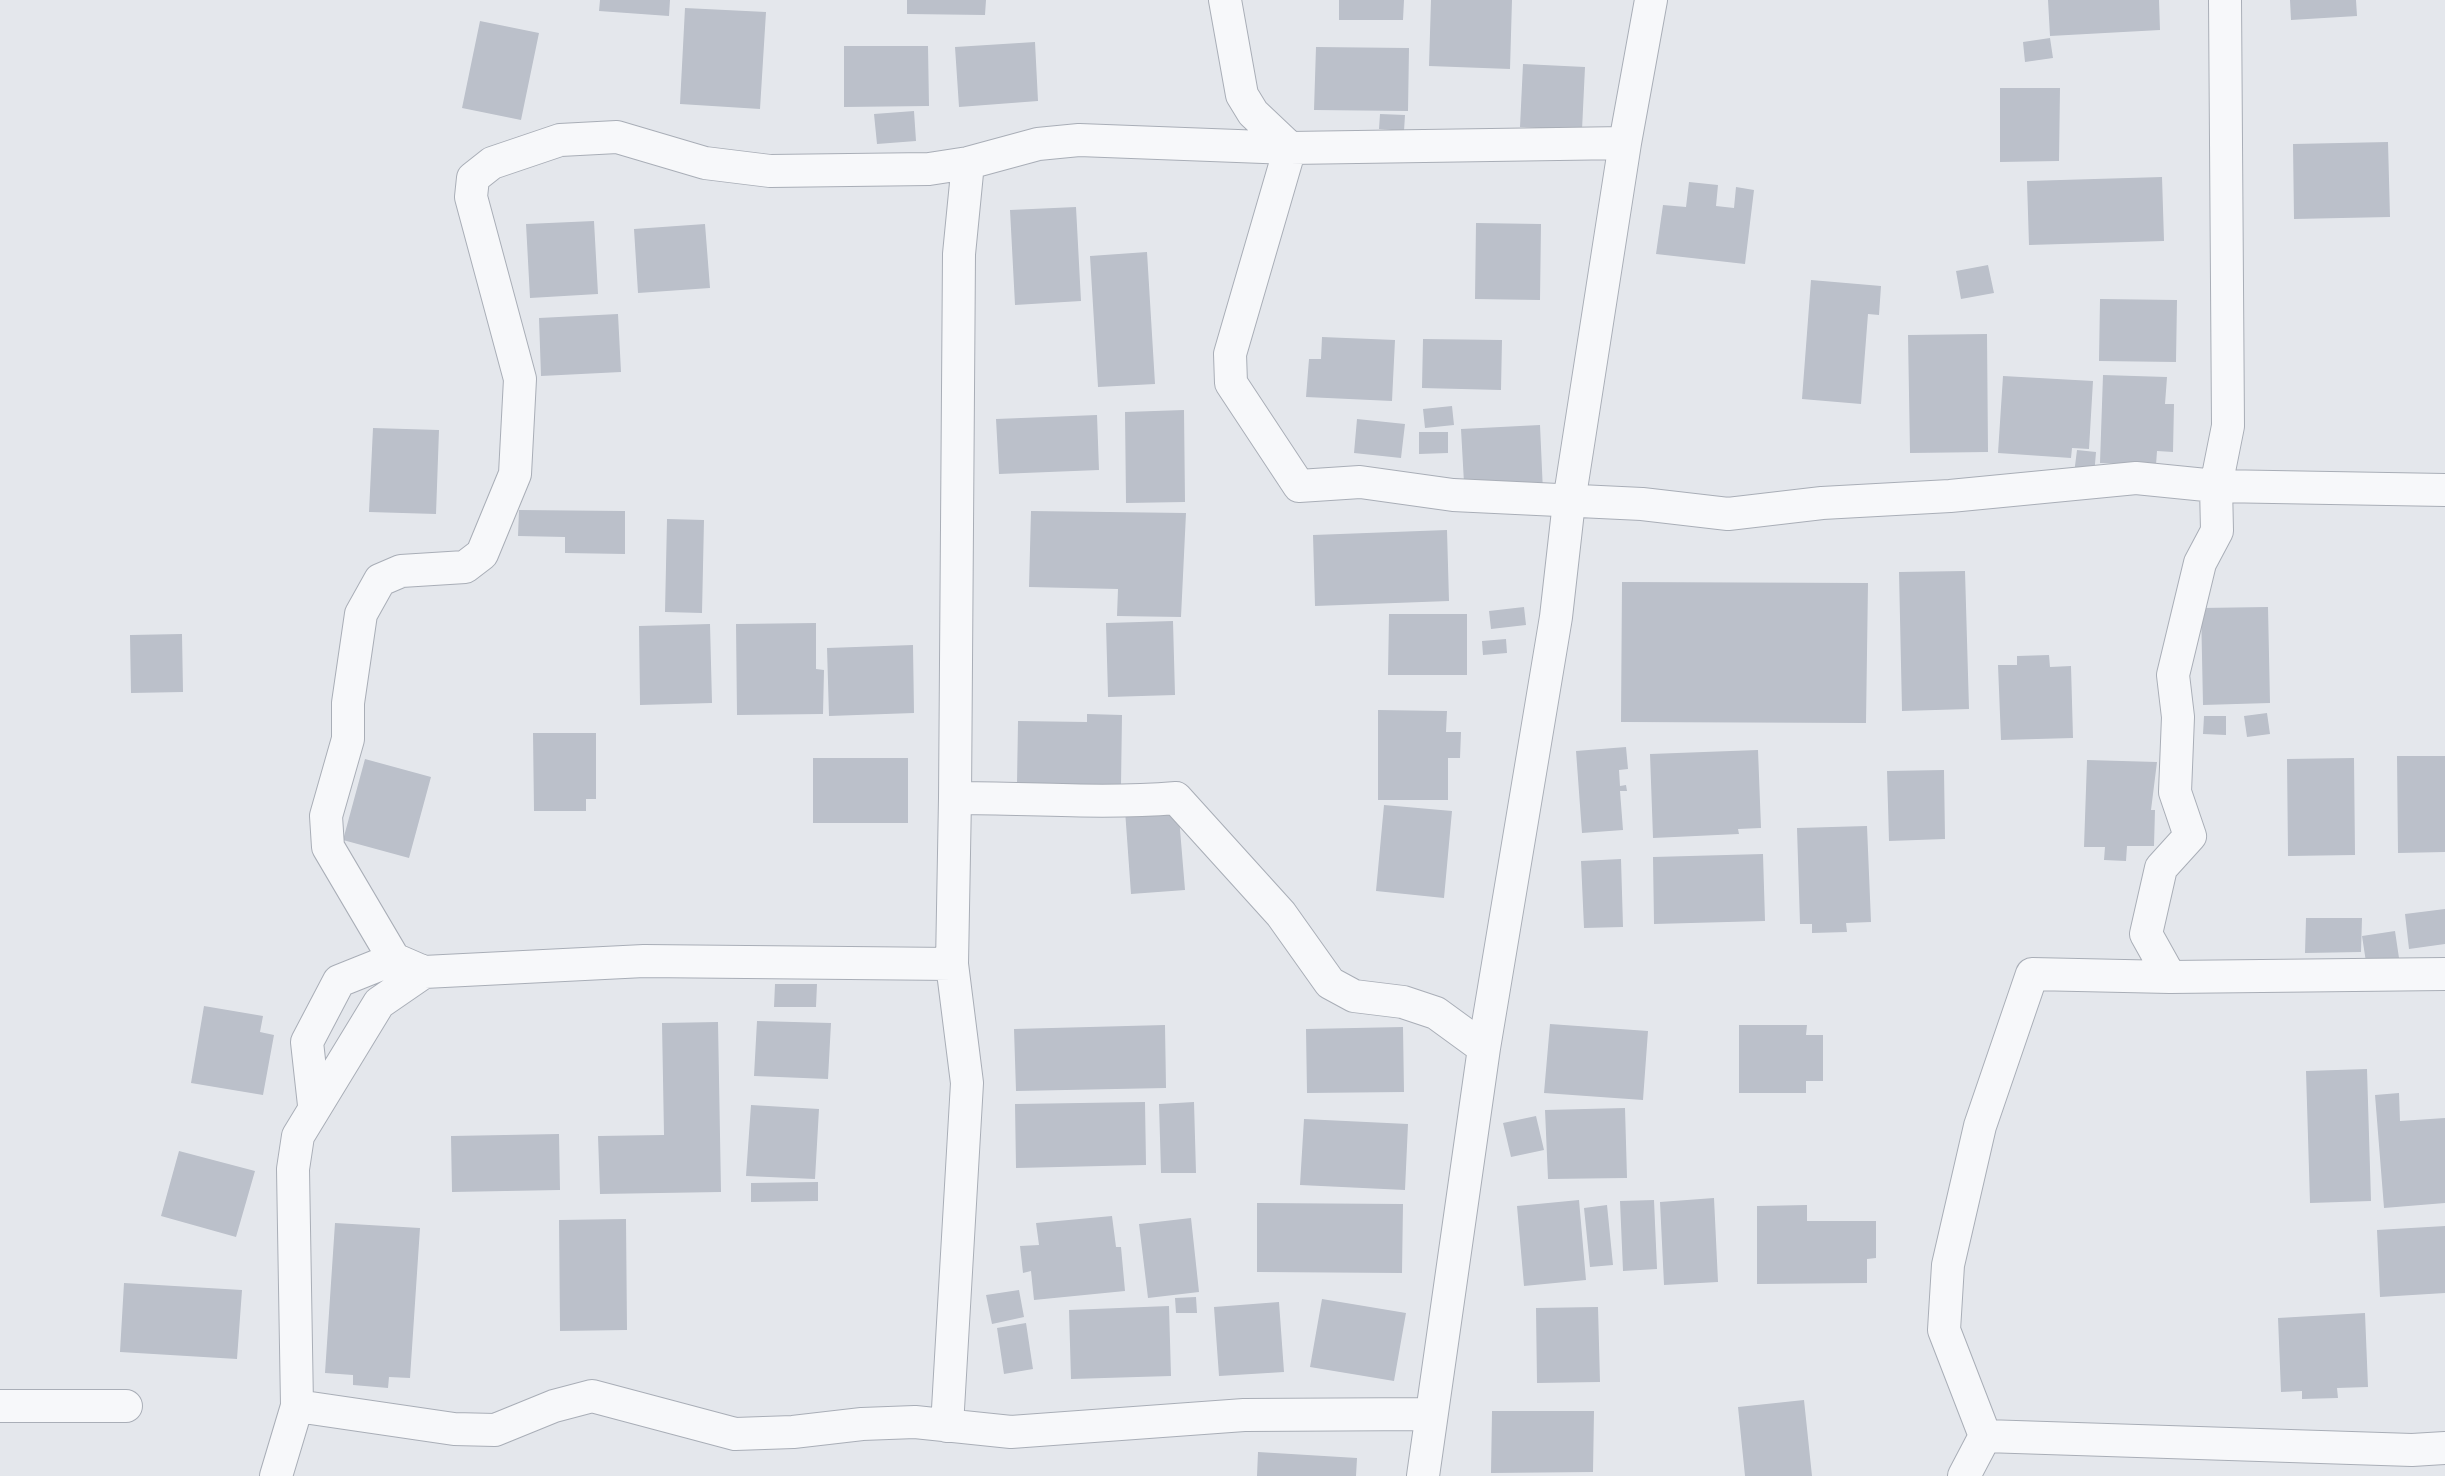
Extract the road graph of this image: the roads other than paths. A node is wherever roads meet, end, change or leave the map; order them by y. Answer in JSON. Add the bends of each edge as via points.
{"nodes":[{"id":1,"x":1224,"y":0,"type":"edge"},
{"id":2,"x":1651,"y":0,"type":"edge"},
{"id":3,"x":2225,"y":0,"type":"edge"},
{"id":4,"x":1625,"y":143,"type":"junction"},
{"id":5,"x":1290,"y":148,"type":"junction"},
{"id":6,"x":968,"y":163,"type":"junction"},
{"id":7,"x":2216,"y":486,"type":"junction"},
{"id":8,"x":2445,"y":490,"type":"edge"},
{"id":9,"x":1569,"y":502,"type":"junction"},
{"id":10,"x":955,"y":798,"type":"junction"},
{"id":11,"x":394,"y":959,"type":"junction"},
{"id":12,"x":952,"y":964,"type":"junction"},
{"id":13,"x":424,"y":972,"type":"junction"},
{"id":14,"x":2445,"y":974,"type":"edge"},
{"id":15,"x":2170,"y":977,"type":"junction"},
{"id":16,"x":1484,"y":1048,"type":"junction"},
{"id":17,"x":314,"y":1105,"type":"junction"},
{"id":18,"x":0,"y":1406,"type":"edge"},
{"id":19,"x":126,"y":1406,"type":"dead end"},
{"id":20,"x":297,"y":1406,"type":"junction"},
{"id":21,"x":1430,"y":1414,"type":"junction"},
{"id":22,"x":947,"y":1426,"type":"junction"},
{"id":23,"x":1984,"y":1436,"type":"junction"},
{"id":24,"x":2445,"y":1448,"type":"edge"},
{"id":25,"x":276,"y":1476,"type":"edge"},
{"id":26,"x":1423,"y":1476,"type":"edge"},
{"id":27,"x":1964,"y":1476,"type":"edge"}],
"edges":[{"from":1,"to":5,"type":"street","via":[[1242,95],[1253,113]]},
{"from":2,"to":4,"type":"street"},
{"from":3,"to":7,"type":"street","via":[[2228,426]]},
{"from":4,"to":5,"type":"street"},
{"from":4,"to":9,"type":"street"},
{"from":5,"to":6,"type":"street","via":[[1079,140],[1038,144]]},
{"from":5,"to":9,"type":"street","via":[[1230,354],[1231,383],[1299,486],[1360,482],[1453,495]]},
{"from":6,"to":10,"type":"street","via":[[959,268]]},
{"from":6,"to":11,"type":"street","via":[[929,169],[770,171],[705,163],[617,137],[560,140],[492,163],[473,178],[471,197],[520,379],[515,474],[482,554],[465,567],[401,571],[380,580],[361,614],[348,703],[348,738],[326,816],[328,847]]},
{"from":7,"to":8,"type":"street"},
{"from":7,"to":9,"type":"street","via":[[2136,478],[1728,514]]},
{"from":7,"to":15,"type":"street","via":[[2217,531],[2200,563],[2174,675],[2178,717],[2175,792],[2190,836],[2161,868],[2146,934]]},
{"from":9,"to":16,"type":"street","via":[[1556,617]]},
{"from":10,"to":12,"type":"street"},
{"from":10,"to":16,"type":"street","via":[[1112,803],[1176,798],[1280,914],[1329,983],[1354,996],[1403,1002],[1436,1013]]},
{"from":11,"to":13,"type":"street"},
{"from":11,"to":17,"type":"street","via":[[339,981],[307,1042]]},
{"from":12,"to":13,"type":"street","via":[[643,961]]},
{"from":12,"to":22,"type":"street","via":[[967,1083]]},
{"from":13,"to":17,"type":"street","via":[[379,1003]]},
{"from":14,"to":15,"type":"street"},
{"from":15,"to":23,"type":"street","via":[[2032,974],[1980,1126],[1948,1265],[1944,1330]]},
{"from":16,"to":21,"type":"street"},
{"from":17,"to":20,"type":"street","via":[[298,1136],[293,1169]]},
{"from":18,"to":19,"type":"street"},
{"from":20,"to":22,"type":"street","via":[[454,1429],[495,1430],[592,1396],[735,1434],[862,1423]]},
{"from":20,"to":25,"type":"street"},
{"from":21,"to":22,"type":"street","via":[[1244,1415],[1011,1432]]},
{"from":21,"to":26,"type":"street"},
{"from":23,"to":24,"type":"street"},
{"from":23,"to":27,"type":"street"}]}
